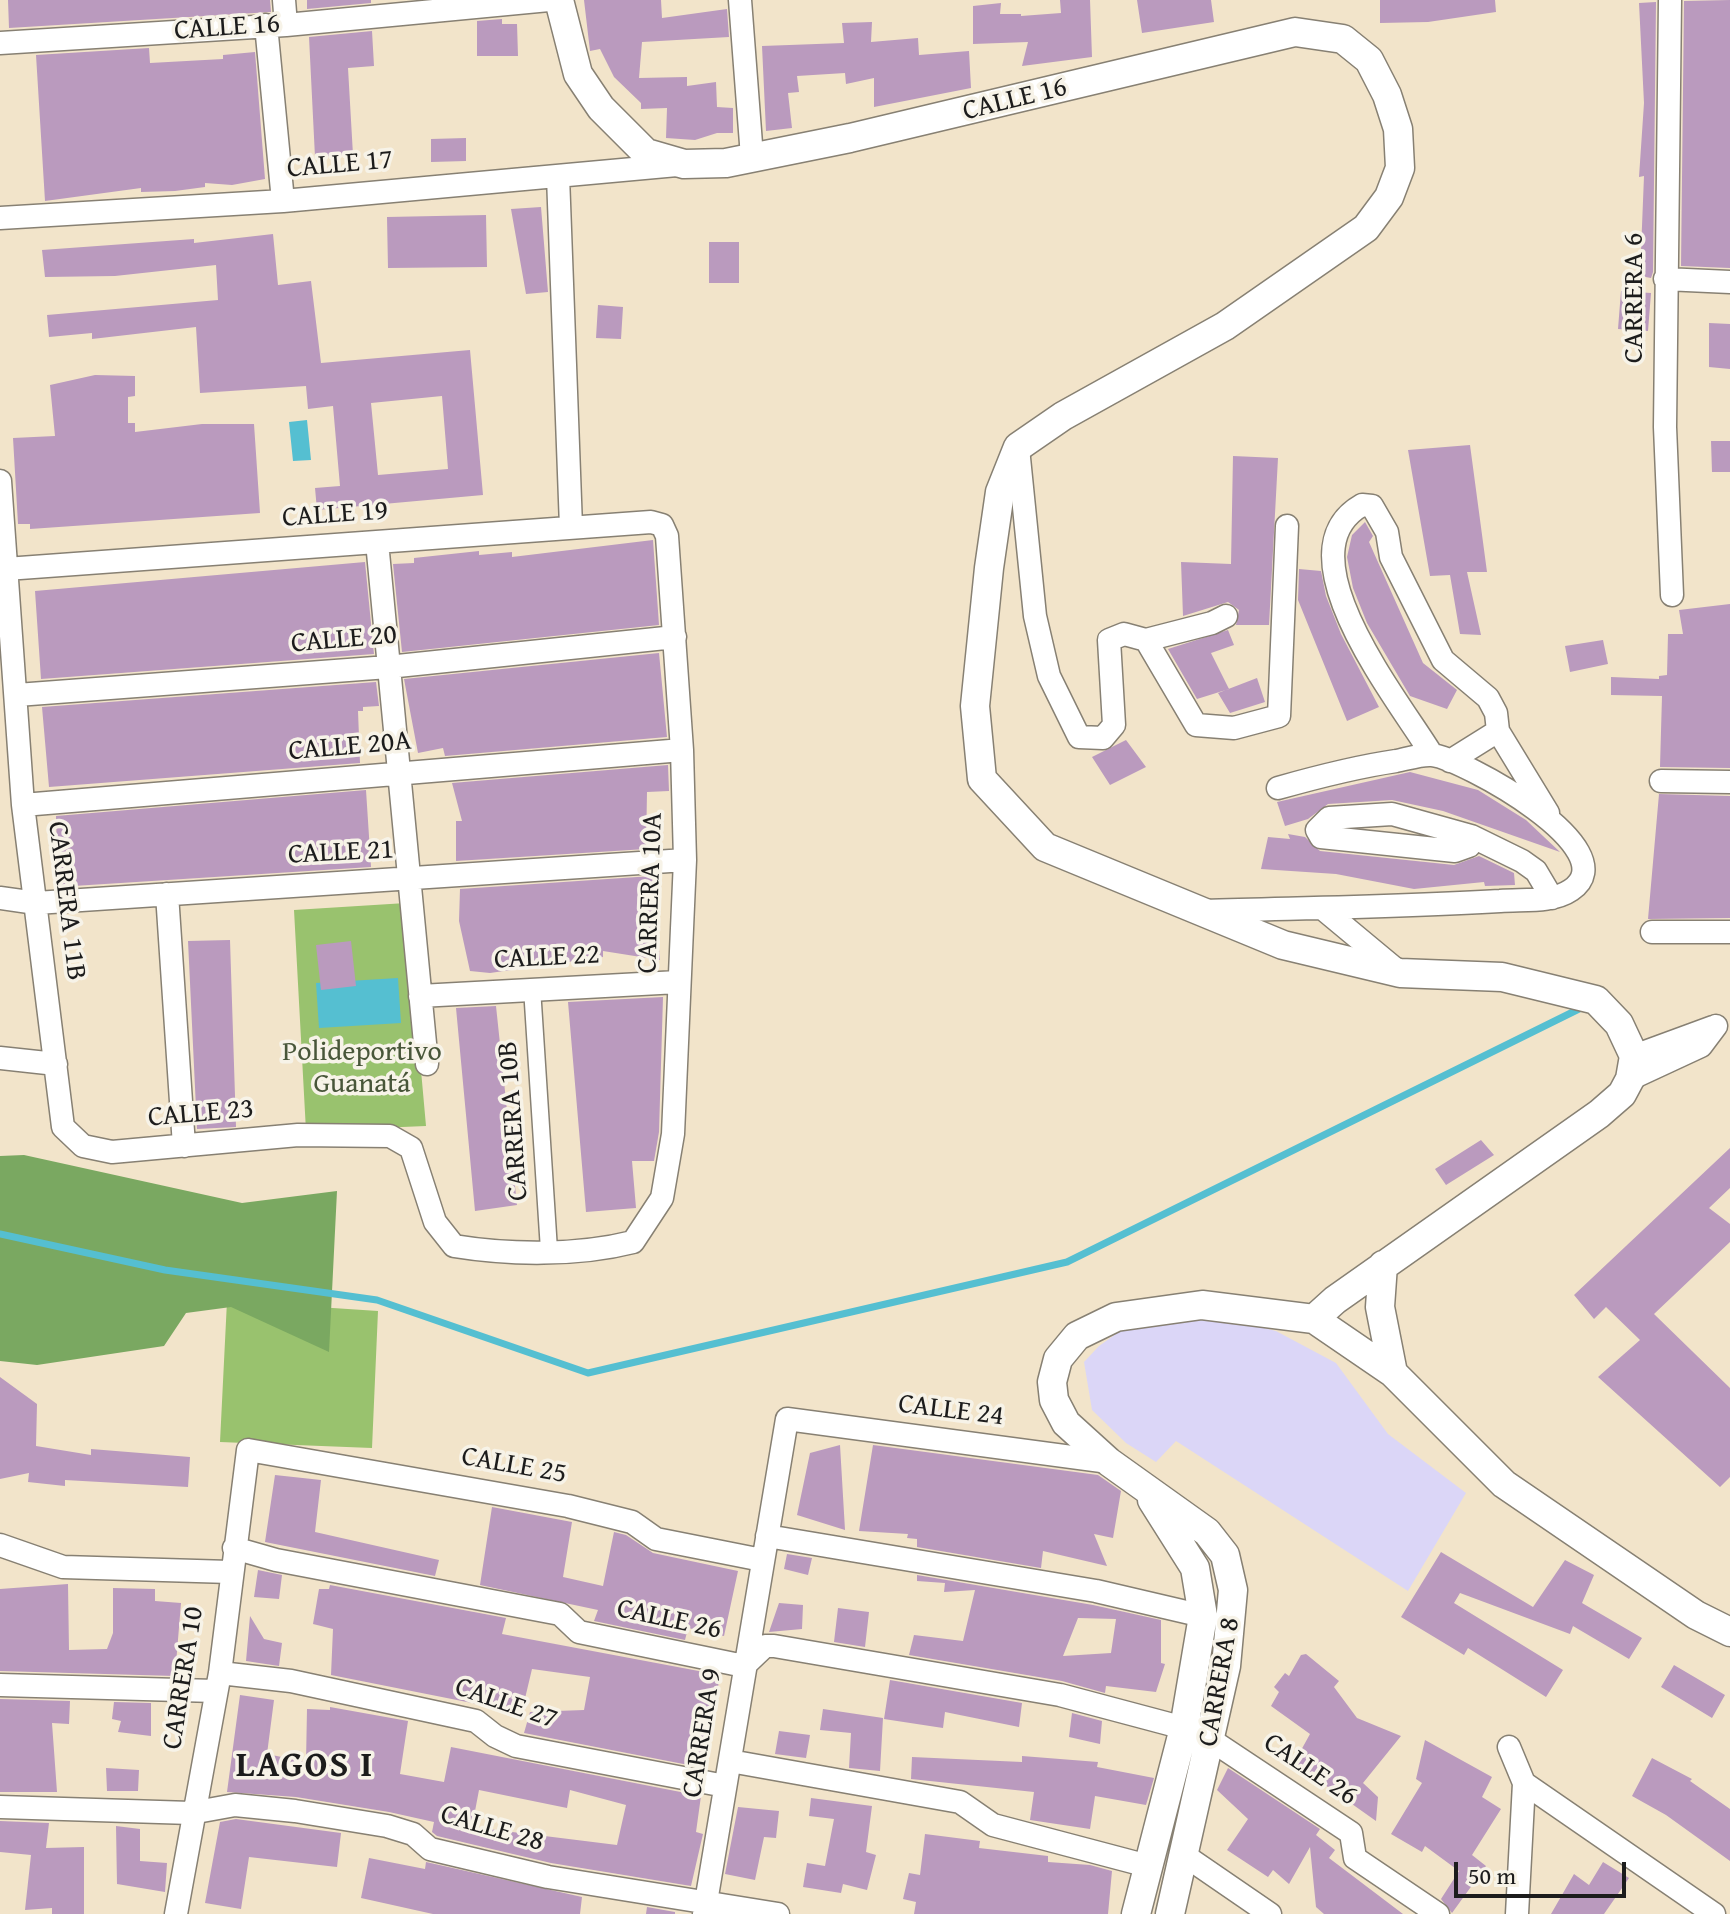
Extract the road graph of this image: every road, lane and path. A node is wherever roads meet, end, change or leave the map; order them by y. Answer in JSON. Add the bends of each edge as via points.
{"nodes":[{"id":1,"x":284,"y":0,"type":"edge"},
{"id":2,"x":549,"y":0,"type":"edge"},
{"id":3,"x":559,"y":0,"type":"edge"},
{"id":4,"x":740,"y":0,"type":"edge"},
{"id":5,"x":1670,"y":0,"type":"edge"},
{"id":6,"x":276,"y":25,"type":"junction"},
{"id":7,"x":0,"y":43,"type":"edge"},
{"id":8,"x":752,"y":157,"type":"junction"},
{"id":9,"x":684,"y":164,"type":"junction"},
{"id":10,"x":558,"y":176,"type":"junction"},
{"id":11,"x":283,"y":201,"type":"junction"},
{"id":12,"x":0,"y":218,"type":"edge"},
{"id":13,"x":1665,"y":279,"type":"junction"},
{"id":14,"x":1730,"y":282,"type":"edge"},
{"id":15,"x":1018,"y":447,"type":"junction"},
{"id":16,"x":0,"y":481,"type":"edge"},
{"id":17,"x":1287,"y":526,"type":"dead end"},
{"id":18,"x":571,"y":527,"type":"junction"},
{"id":19,"x":667,"y":536,"type":"joint"},
{"id":20,"x":377,"y":542,"type":"junction"},
{"id":21,"x":3,"y":568,"type":"edge"},
{"id":22,"x":1672,"y":595,"type":"dead end"},
{"id":23,"x":1226,"y":616,"type":"dead end"},
{"id":24,"x":675,"y":637,"type":"junction"},
{"id":25,"x":1146,"y":640,"type":"junction"},
{"id":26,"x":388,"y":667,"type":"junction"},
{"id":27,"x":17,"y":695,"type":"junction"},
{"id":28,"x":1498,"y":731,"type":"junction"},
{"id":29,"x":9,"y":733,"type":"edge"},
{"id":30,"x":682,"y":750,"type":"junction"},
{"id":31,"x":1441,"y":758,"type":"junction"},
{"id":32,"x":400,"y":773,"type":"junction"},
{"id":33,"x":1661,"y":781,"type":"dead end"},
{"id":34,"x":1730,"y":782,"type":"edge"},
{"id":35,"x":1278,"y":788,"type":"dead end"},
{"id":36,"x":23,"y":805,"type":"junction"},
{"id":37,"x":1553,"y":823,"type":"junction"},
{"id":38,"x":1471,"y":836,"type":"junction"},
{"id":39,"x":685,"y":860,"type":"junction"},
{"id":40,"x":408,"y":879,"type":"junction"},
{"id":41,"x":167,"y":894,"type":"junction"},
{"id":42,"x":0,"y":898,"type":"edge"},
{"id":43,"x":1552,"y":898,"type":"junction"},
{"id":44,"x":36,"y":903,"type":"junction"},
{"id":45,"x":1322,"y":908,"type":"junction"},
{"id":46,"x":1194,"y":911,"type":"junction"},
{"id":47,"x":1652,"y":932,"type":"dead end"},
{"id":48,"x":1730,"y":932,"type":"edge"},
{"id":49,"x":1400,"y":973,"type":"junction"},
{"id":50,"x":678,"y":982,"type":"junction"},
{"id":51,"x":532,"y":988,"type":"junction"},
{"id":52,"x":420,"y":996,"type":"junction"},
{"id":53,"x":1723,"y":1024,"type":"edge"},
{"id":54,"x":0,"y":1058,"type":"edge"},
{"id":55,"x":56,"y":1064,"type":"junction"},
{"id":56,"x":427,"y":1064,"type":"dead end"},
{"id":57,"x":1632,"y":1067,"type":"junction"},
{"id":58,"x":184,"y":1146,"type":"junction"},
{"id":59,"x":112,"y":1152,"type":"joint"},
{"id":60,"x":549,"y":1250,"type":"junction"},
{"id":61,"x":1383,"y":1265,"type":"junction"},
{"id":62,"x":1314,"y":1319,"type":"junction"},
{"id":63,"x":1393,"y":1373,"type":"junction"},
{"id":64,"x":787,"y":1419,"type":"joint"},
{"id":65,"x":248,"y":1450,"type":"joint"},
{"id":66,"x":1109,"y":1462,"type":"junction"},
{"id":67,"x":1142,"y":1485,"type":"junction"},
{"id":68,"x":767,"y":1536,"type":"junction"},
{"id":69,"x":0,"y":1545,"type":"edge"},
{"id":70,"x":234,"y":1548,"type":"junction"},
{"id":71,"x":762,"y":1560,"type":"junction"},
{"id":72,"x":230,"y":1572,"type":"junction"},
{"id":73,"x":1203,"y":1616,"type":"junction"},
{"id":74,"x":1730,"y":1632,"type":"edge"},
{"id":75,"x":744,"y":1666,"type":"junction"},
{"id":76,"x":217,"y":1682,"type":"junction"},
{"id":77,"x":0,"y":1685,"type":"edge"},
{"id":78,"x":1184,"y":1728,"type":"junction"},
{"id":79,"x":1211,"y":1740,"type":"junction"},
{"id":80,"x":1509,"y":1747,"type":"dead end"},
{"id":81,"x":730,"y":1761,"type":"junction"},
{"id":82,"x":1524,"y":1783,"type":"junction"},
{"id":83,"x":725,"y":1786,"type":"junction"},
{"id":84,"x":0,"y":1807,"type":"edge"},
{"id":85,"x":191,"y":1813,"type":"junction"},
{"id":86,"x":1184,"y":1855,"type":"junction"},
{"id":87,"x":1148,"y":1866,"type":"junction"},
{"id":88,"x":706,"y":1908,"type":"edge"},
{"id":89,"x":176,"y":1914,"type":"edge"},
{"id":90,"x":778,"y":1914,"type":"edge"},
{"id":91,"x":1136,"y":1914,"type":"edge"},
{"id":92,"x":1170,"y":1914,"type":"edge"},
{"id":93,"x":1270,"y":1914,"type":"edge"},
{"id":94,"x":1438,"y":1914,"type":"edge"},
{"id":95,"x":1517,"y":1914,"type":"edge"},
{"id":96,"x":1714,"y":1914,"type":"edge"}],
"edges":[{"from":1,"to":6,"type":"street"},
{"from":2,"to":6,"type":"street","name":"CALLE 16"},
{"from":3,"to":9,"type":"street","name":"CALLE 16","via":[[578,74],[601,108],[646,153]]},
{"from":4,"to":8,"type":"street"},
{"from":5,"to":13,"type":"street","name":"CARRERA 6"},
{"from":6,"to":7,"type":"street","name":"CALLE 16"},
{"from":6,"to":11,"type":"street"},
{"from":8,"to":9,"type":"street","name":"CALLE 16"},
{"from":8,"to":15,"type":"street","name":"CALLE 16","via":[[1004,104],[1295,32],[1343,39],[1369,60],[1398,129],[1400,168],[1389,197],[1366,228],[1225,326],[1063,416]]},
{"from":9,"to":10,"type":"street","name":"CALLE 17"},
{"from":10,"to":11,"type":"street","name":"CALLE 17"},
{"from":10,"to":18,"type":"street"},
{"from":11,"to":12,"type":"street","name":"CALLE 17"},
{"from":13,"to":14,"type":"street"},
{"from":13,"to":22,"type":"street","name":"CARRERA 6"},
{"from":15,"to":25,"type":"street","via":[[1035,616],[1049,676],[1079,737],[1103,738],[1114,725],[1109,640],[1124,634]]},
{"from":15,"to":46,"type":"street","via":[[1000,492],[989,568],[975,706],[982,779],[1045,847]]},
{"from":16,"to":21,"type":"street","name":"CARRERA 11B"},
{"from":17,"to":25,"type":"street","via":[[1279,716],[1234,728],[1196,725]]},
{"from":18,"to":19,"type":"street","name":"CALLE 19","via":[[651,522],[662,525]]},
{"from":18,"to":20,"type":"street","name":"CALLE 19"},
{"from":19,"to":24,"type":"street","name":"CARRERA 10A"},
{"from":20,"to":21,"type":"street","name":"CALLE 19"},
{"from":20,"to":26,"type":"street"},
{"from":21,"to":27,"type":"street","name":"CARRERA 11B"},
{"from":23,"to":25,"type":"street"},
{"from":24,"to":26,"type":"street","name":"CALLE 20"},
{"from":24,"to":30,"type":"street","name":"CARRERA 10A"},
{"from":26,"to":27,"type":"street","name":"CALLE 20"},
{"from":26,"to":32,"type":"street"},
{"from":27,"to":29,"type":"street","name":"CARRERA 11B"},
{"from":28,"to":31,"type":"street"},
{"from":28,"to":31,"type":"street","via":[[1488,698],[1443,660],[1391,557],[1387,532],[1372,506],[1362,505],[1345,520],[1330,554],[1336,584],[1362,646]]},
{"from":28,"to":37,"type":"street"},
{"from":29,"to":36,"type":"street","name":"CARRERA 11B"},
{"from":30,"to":32,"type":"street","name":"CALLE 20A"},
{"from":30,"to":39,"type":"street","name":"CARRERA 10A"},
{"from":31,"to":35,"type":"street","via":[[1340,770]]},
{"from":31,"to":37,"type":"street"},
{"from":32,"to":36,"type":"street","name":"CALLE 20A"},
{"from":32,"to":40,"type":"street"},
{"from":33,"to":34,"type":"street"},
{"from":36,"to":44,"type":"street","name":"CARRERA 11B"},
{"from":37,"to":43,"type":"street","via":[[1579,847],[1586,865],[1583,878],[1571,890]]},
{"from":38,"to":38,"type":"street","via":[[1392,814],[1329,818],[1317,830],[1321,837],[1455,851],[1469,846]]},
{"from":38,"to":43,"type":"street","via":[[1529,866]]},
{"from":39,"to":40,"type":"street","name":"CALLE 21"},
{"from":39,"to":50,"type":"street","name":"CARRERA 10A"},
{"from":40,"to":41,"type":"street","name":"CALLE 21"},
{"from":40,"to":52,"type":"street"},
{"from":41,"to":44,"type":"street","name":"CALLE 21"},
{"from":41,"to":58,"type":"street"},
{"from":42,"to":44,"type":"street","name":"CALLE 21"},
{"from":43,"to":45,"type":"street"},
{"from":44,"to":55,"type":"street","name":"CARRERA 11B"},
{"from":45,"to":46,"type":"street"},
{"from":45,"to":49,"type":"street"},
{"from":46,"to":49,"type":"street","via":[[1283,945]]},
{"from":47,"to":48,"type":"street"},
{"from":49,"to":57,"type":"street","via":[[1502,977],[1596,1000],[1619,1024]]},
{"from":50,"to":51,"type":"street","name":"CALLE 22"},
{"from":50,"to":60,"type":"street","name":"CARRERA 10A","via":[[673,1134],[662,1198],[633,1242],[608,1249]]},
{"from":51,"to":52,"type":"street","name":"CALLE 22"},
{"from":51,"to":60,"type":"street","name":"CARRERA 10B"},
{"from":52,"to":56,"type":"street"},
{"from":53,"to":57,"type":"street","via":[[1701,1046]]},
{"from":54,"to":55,"type":"street"},
{"from":55,"to":59,"type":"street","name":"CARRERA 11B","via":[[63,1127],[83,1146]]},
{"from":57,"to":61,"type":"street","via":[[1622,1094],[1599,1114]]},
{"from":58,"to":59,"type":"street","name":"CALLE 23"},
{"from":58,"to":60,"type":"street","name":"CALLE 23","via":[[298,1135],[390,1136],[411,1148],[435,1222],[454,1246]]},
{"from":61,"to":62,"type":"street"},
{"from":61,"to":63,"type":"street","via":[[1380,1307]]},
{"from":62,"to":63,"type":"street","name":"CARRERA 8"},
{"from":62,"to":66,"type":"street","name":"CARRERA 8","via":[[1202,1305],[1116,1317],[1077,1336],[1058,1359],[1054,1400],[1066,1423]]},
{"from":63,"to":74,"type":"street","name":"CARRERA 8","via":[[1504,1484],[1696,1615]]},
{"from":64,"to":66,"type":"street","name":"CALLE 24"},
{"from":64,"to":68,"type":"street","name":"CARRERA 9"},
{"from":65,"to":70,"type":"street","name":"CARRERA 10"},
{"from":65,"to":71,"type":"street","name":"CALLE 25","via":[[568,1506],[632,1522],[656,1539]]},
{"from":66,"to":67,"type":"street","name":"CARRERA 8"},
{"from":67,"to":73,"type":"street","name":"CARRERA 8","via":[[1195,1568]]},
{"from":67,"to":79,"type":"street","name":"CARRERA 8","via":[[1207,1532],[1225,1555],[1233,1590],[1232,1621]]},
{"from":68,"to":71,"type":"street","name":"CARRERA 9"},
{"from":68,"to":73,"type":"street","via":[[1096,1591]]},
{"from":69,"to":72,"type":"street","via":[[63,1567]]},
{"from":70,"to":72,"type":"street","name":"CARRERA 10"},
{"from":70,"to":75,"type":"street","name":"CALLE 26","via":[[560,1614],[579,1632]]},
{"from":71,"to":75,"type":"street","name":"CARRERA 9"},
{"from":72,"to":76,"type":"street","name":"CARRERA 10"},
{"from":73,"to":78,"type":"street","name":"CARRERA 8"},
{"from":75,"to":78,"type":"street","name":"CALLE 26","via":[[765,1646],[774,1646],[1060,1695]]},
{"from":75,"to":81,"type":"street","name":"CARRERA 9"},
{"from":76,"to":77,"type":"street","name":"CALLE 27"},
{"from":76,"to":83,"type":"street","name":"CALLE 27","via":[[291,1681],[476,1721],[516,1746]]},
{"from":76,"to":85,"type":"street","name":"CARRERA 10"},
{"from":78,"to":87,"type":"street","name":"CARRERA 8"},
{"from":79,"to":86,"type":"street","name":"CARRERA 8"},
{"from":79,"to":94,"type":"street","name":"CALLE 26","via":[[1351,1833],[1355,1858]]},
{"from":80,"to":82,"type":"street"},
{"from":81,"to":83,"type":"street","name":"CARRERA 9"},
{"from":81,"to":87,"type":"street","via":[[960,1802],[993,1825]]},
{"from":82,"to":95,"type":"street"},
{"from":82,"to":96,"type":"street"},
{"from":83,"to":88,"type":"street","name":"CARRERA 9"},
{"from":84,"to":85,"type":"street","name":"CALLE 28"},
{"from":85,"to":88,"type":"street","name":"CALLE 28","via":[[235,1805],[387,1826],[413,1834],[430,1849]]},
{"from":85,"to":89,"type":"street","name":"CARRERA 10"},
{"from":86,"to":92,"type":"street","name":"CARRERA 8"},
{"from":86,"to":93,"type":"street"},
{"from":87,"to":91,"type":"street","name":"CARRERA 8"},
{"from":88,"to":90,"type":"street","name":"CALLE 28"}]}
